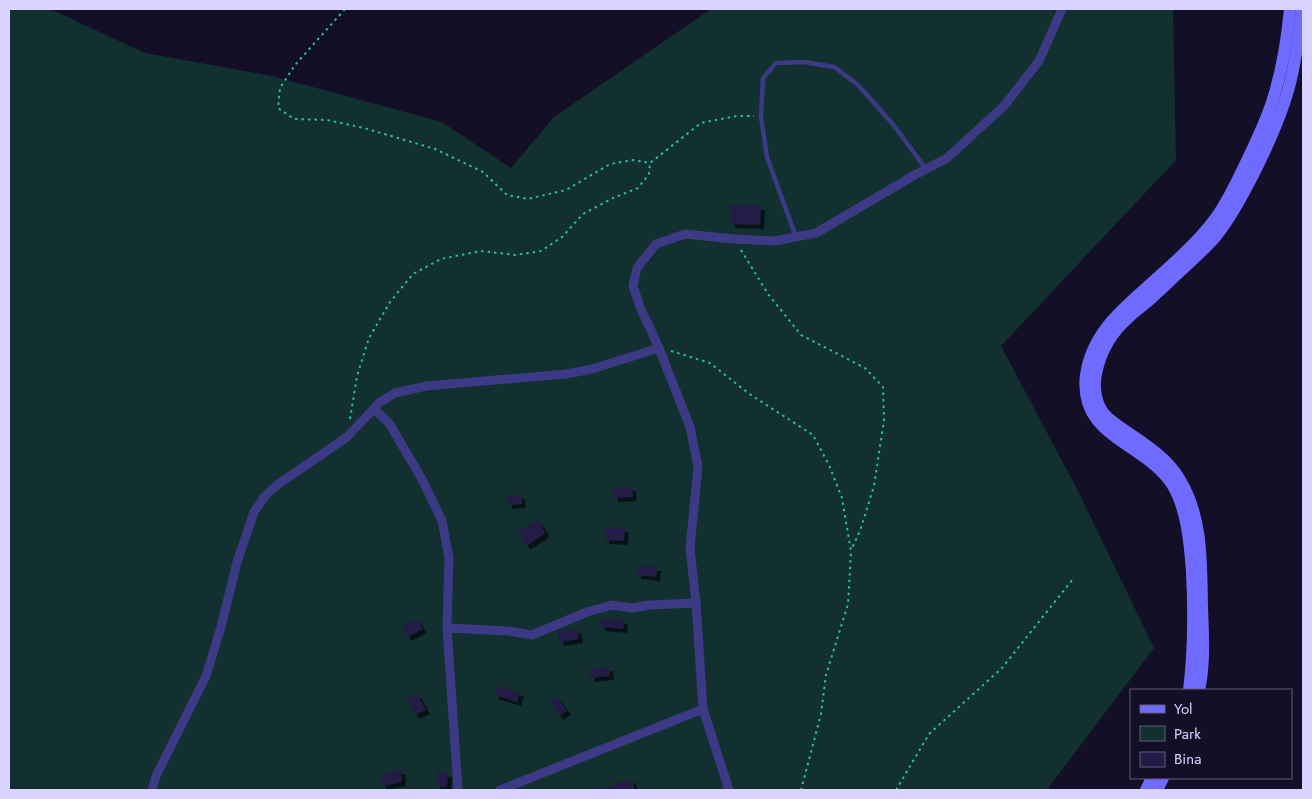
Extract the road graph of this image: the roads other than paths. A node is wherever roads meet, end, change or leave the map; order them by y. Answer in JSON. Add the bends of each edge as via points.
{"nodes":[{"id":1,"x":1062,"y":9,"type":"edge"},
{"id":2,"x":1290,"y":9,"type":"edge"},
{"id":3,"x":1302,"y":9,"type":"edge"},
{"id":4,"x":926,"y":169,"type":"junction"},
{"id":5,"x":796,"y":237,"type":"junction"},
{"id":6,"x":659,"y":348,"type":"junction"},
{"id":7,"x":374,"y":409,"type":"junction"},
{"id":8,"x":696,"y":603,"type":"junction"},
{"id":9,"x":447,"y":628,"type":"junction"},
{"id":10,"x":1189,"y":689,"type":"edge"},
{"id":11,"x":1199,"y":689,"type":"edge"},
{"id":12,"x":702,"y":709,"type":"junction"},
{"id":13,"x":724,"y":776,"type":"junction"},
{"id":14,"x":152,"y":790,"type":"edge"},
{"id":15,"x":458,"y":790,"type":"edge"},
{"id":16,"x":500,"y":790,"type":"edge"},
{"id":17,"x":720,"y":790,"type":"edge"},
{"id":18,"x":729,"y":790,"type":"edge"}],
"edges":[{"from":1,"to":4,"type":"street","via":[[1039,61],[1004,106],[947,158]]},
{"from":2,"to":10,"type":"main road","via":[[1272,102],[1232,190],[1215,220],[1193,245],[1112,319],[1099,337],[1086,373],[1086,400],[1099,423],[1164,474],[1172,484],[1185,518],[1190,541],[1194,602]]},
{"from":3,"to":11,"type":"main road","via":[[1290,87],[1260,162],[1242,196],[1228,220],[1200,254],[1127,318],[1108,341],[1095,375],[1094,387],[1105,415],[1169,465],[1187,493],[1200,550],[1203,632]]},
{"from":4,"to":5,"type":"street","via":[[816,234]]},
{"from":4,"to":5,"type":"lane","via":[[892,123],[857,84],[834,67],[804,62],[776,63],[763,78],[761,116],[766,157]]},
{"from":5,"to":6,"type":"street","via":[[774,241],[685,234],[656,244],[637,268],[633,286]]},
{"from":6,"to":7,"type":"street","via":[[566,374],[426,386],[395,393]]},
{"from":6,"to":8,"type":"street","via":[[690,427],[698,468],[690,548]]},
{"from":7,"to":9,"type":"street","via":[[389,423],[442,521],[449,558]]},
{"from":7,"to":14,"type":"street","via":[[347,437],[277,485],[254,512],[236,562],[222,626],[206,676]]},
{"from":8,"to":9,"type":"street","via":[[631,608],[612,605],[532,635]]},
{"from":8,"to":12,"type":"street"},
{"from":9,"to":15,"type":"street"},
{"from":12,"to":13,"type":"street"},
{"from":12,"to":16,"type":"street"},
{"from":13,"to":17,"type":"street"},
{"from":13,"to":18,"type":"street"}]}
